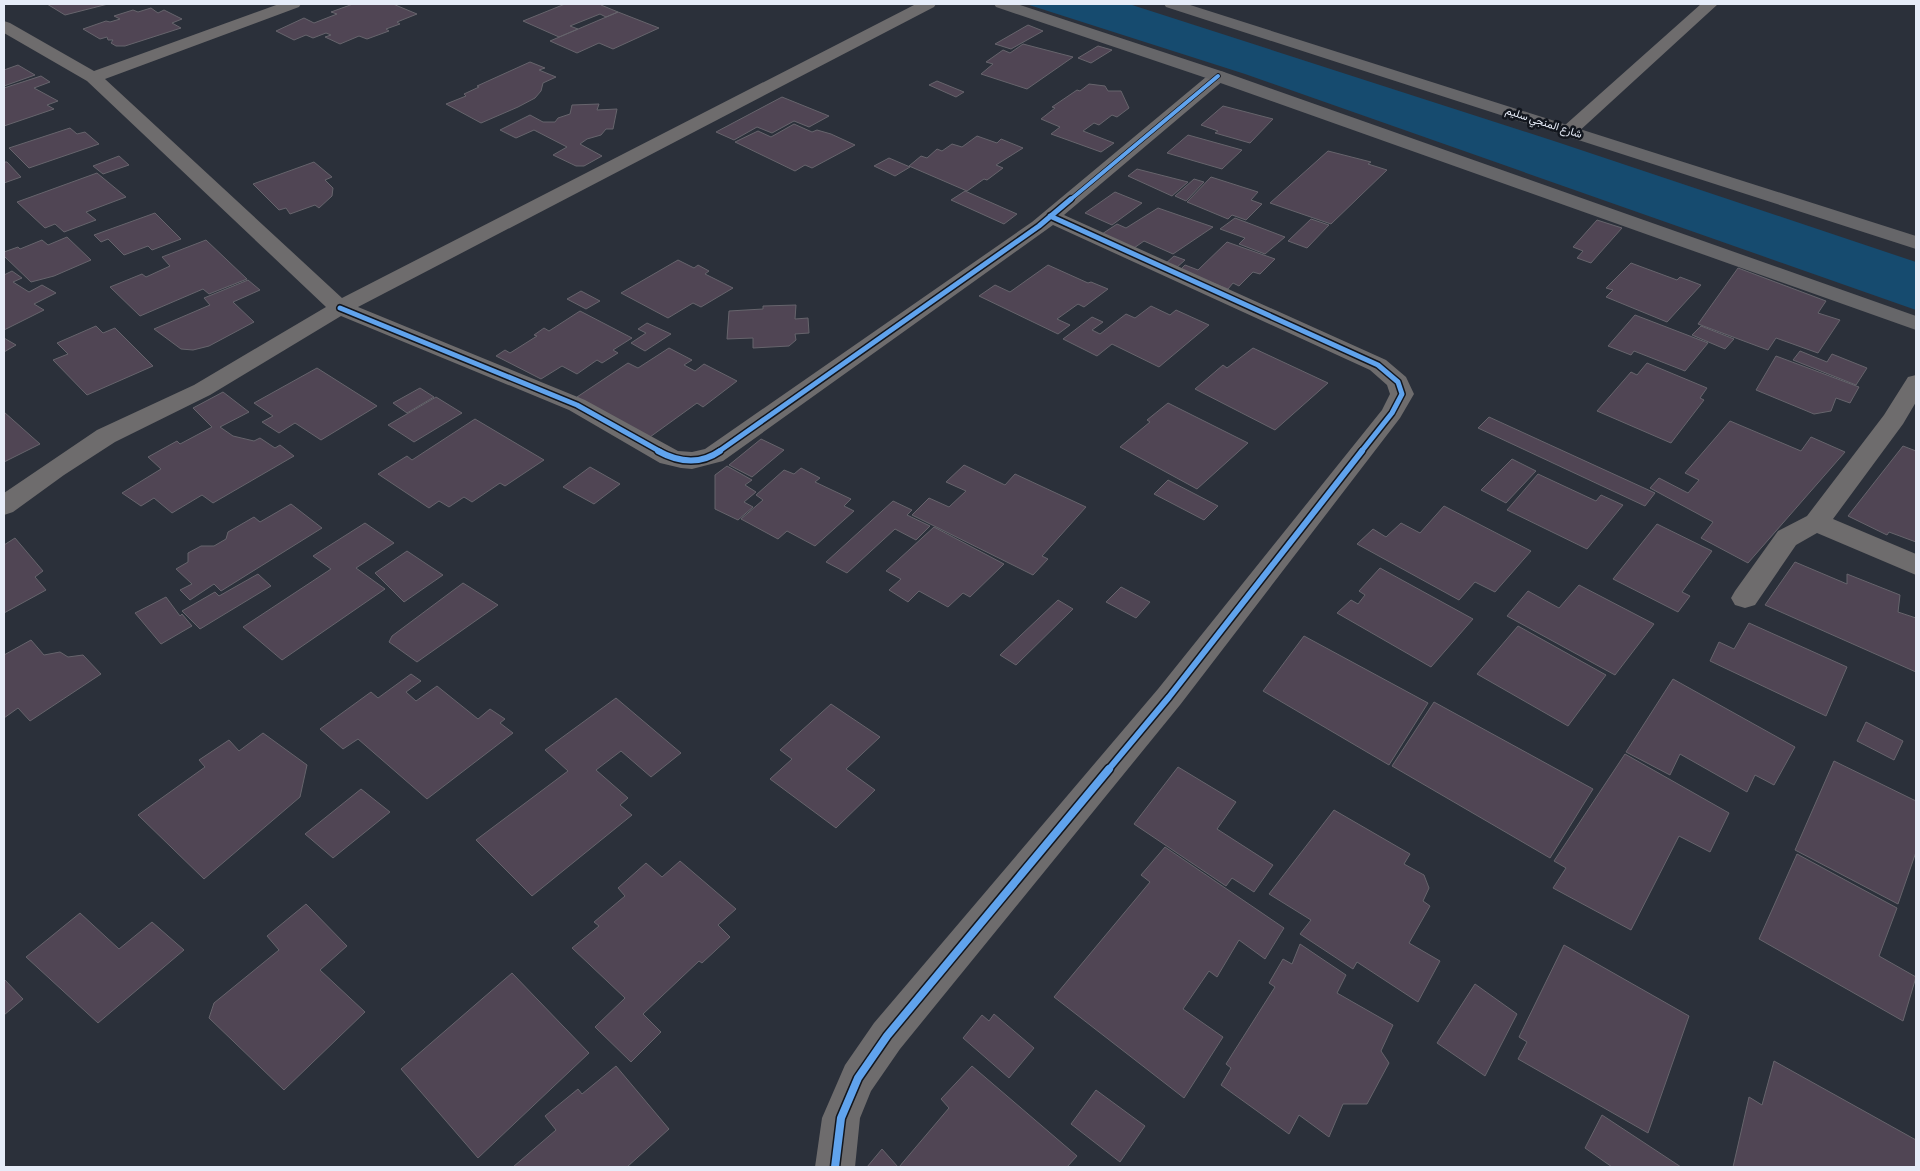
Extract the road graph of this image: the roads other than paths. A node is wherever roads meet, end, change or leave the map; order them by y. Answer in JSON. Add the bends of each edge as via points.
{"nodes":[{"id":1,"x":293,"y":4,"type":"edge"},
{"id":2,"x":928,"y":4,"type":"edge"},
{"id":3,"x":1002,"y":4,"type":"edge"},
{"id":4,"x":1172,"y":4,"type":"edge"},
{"id":5,"x":1710,"y":4,"type":"edge"},
{"id":6,"x":4,"y":26,"type":"edge"},
{"id":7,"x":1218,"y":76,"type":"junction"},
{"id":8,"x":93,"y":77,"type":"junction"},
{"id":9,"x":1570,"y":130,"type":"junction"},
{"id":10,"x":1050,"y":216,"type":"junction"},
{"id":11,"x":1916,"y":243,"type":"edge"},
{"id":12,"x":340,"y":308,"type":"junction"},
{"id":13,"x":1916,"y":322,"type":"edge"},
{"id":14,"x":1916,"y":382,"type":"edge"},
{"id":15,"x":1905,"y":423,"type":"edge"},
{"id":16,"x":4,"y":506,"type":"edge"},
{"id":17,"x":1816,"y":522,"type":"junction"},
{"id":18,"x":1916,"y":566,"type":"edge"},
{"id":19,"x":1745,"y":598,"type":"dead end"},
{"id":20,"x":835,"y":1167,"type":"edge"}],
"edges":[{"from":1,"to":8,"type":"street"},
{"from":2,"to":12,"type":"street"},
{"from":3,"to":7,"type":"main road"},
{"from":4,"to":9,"type":"main road","name":"شارع المنجي سليم"},
{"from":5,"to":9,"type":"street"},
{"from":6,"to":8,"type":"street"},
{"from":7,"to":10,"type":"street"},
{"from":7,"to":13,"type":"main road"},
{"from":8,"to":12,"type":"street"},
{"from":9,"to":11,"type":"main road","name":"شارع المنجي سليم"},
{"from":10,"to":12,"type":"street","via":[[714,455],[696,461],[682,462],[669,458],[577,405]]},
{"from":10,"to":20,"type":"street","via":[[1378,364],[1398,382],[1402,394],[1392,413],[1169,697],[887,1036],[858,1078],[841,1118]]},
{"from":12,"to":16,"type":"street","via":[[202,390],[106,436]]},
{"from":14,"to":15,"type":"street"},
{"from":15,"to":17,"type":"street"},
{"from":17,"to":18,"type":"street"},
{"from":17,"to":19,"type":"street","via":[[1787,538]]}]}
